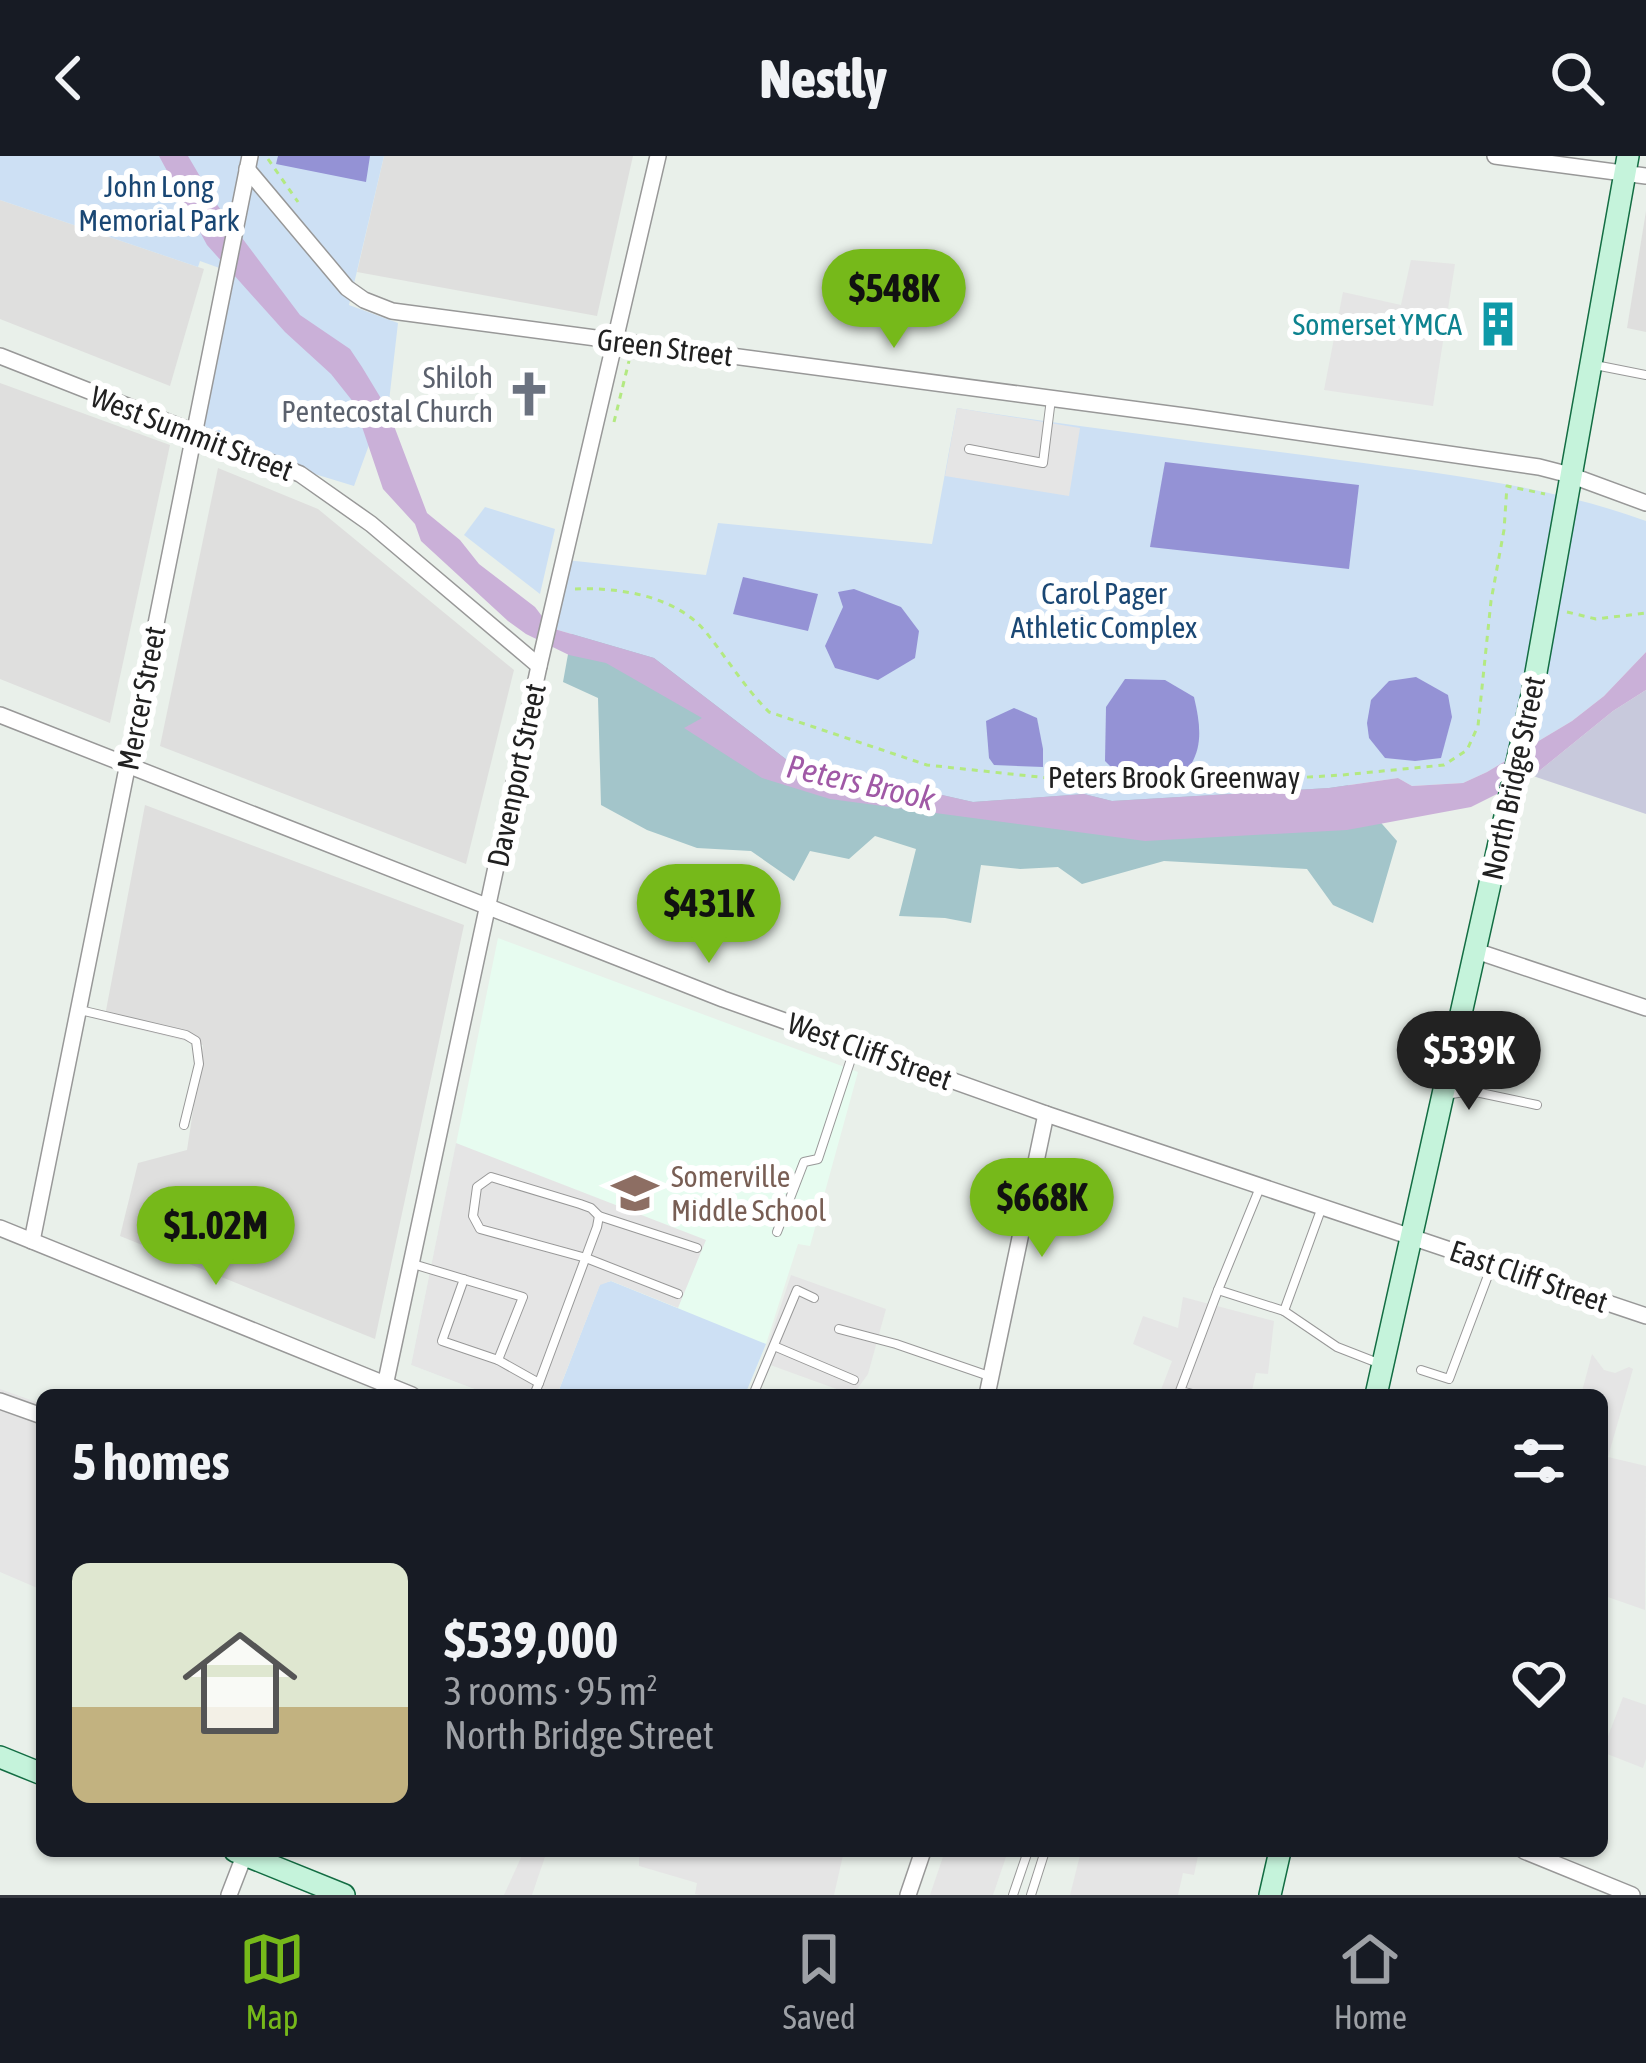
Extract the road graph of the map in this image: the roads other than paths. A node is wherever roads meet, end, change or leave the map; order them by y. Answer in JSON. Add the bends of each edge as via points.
{"nodes":[{"id":1,"x":658,"y":156,"type":"edge"},
{"id":2,"x":1495,"y":156,"type":"edge"},
{"id":3,"x":248,"y":162,"type":"edge"},
{"id":4,"x":1633,"y":169,"type":"edge"},
{"id":5,"x":615,"y":341,"type":"junction"},
{"id":6,"x":0,"y":356,"type":"edge"},
{"id":7,"x":1590,"y":364,"type":"junction"},
{"id":8,"x":1646,"y":376,"type":"edge"},
{"id":9,"x":1052,"y":398,"type":"junction"},
{"id":10,"x":194,"y":431,"type":"junction"},
{"id":11,"x":969,"y":449,"type":"dead end"},
{"id":12,"x":1570,"y":475,"type":"junction"},
{"id":13,"x":1646,"y":503,"type":"edge"},
{"id":14,"x":541,"y":658,"type":"junction"},
{"id":15,"x":0,"y":716,"type":"edge"},
{"id":16,"x":127,"y":766,"type":"junction"},
{"id":17,"x":488,"y":908,"type":"junction"},
{"id":18,"x":1476,"y":951,"type":"junction"},
{"id":19,"x":1646,"y":1008,"type":"edge"},
{"id":20,"x":78,"y":1009,"type":"junction"},
{"id":21,"x":856,"y":1046,"type":"junction"},
{"id":22,"x":1449,"y":1072,"type":"junction"},
{"id":23,"x":1471,"y":1091,"type":"junction"},
{"id":24,"x":1444,"y":1095,"type":"junction"},
{"id":25,"x":1537,"y":1105,"type":"dead end"},
{"id":26,"x":1046,"y":1114,"type":"junction"},
{"id":27,"x":184,"y":1125,"type":"dead end"},
{"id":28,"x":1261,"y":1185,"type":"junction"},
{"id":29,"x":1322,"y":1205,"type":"junction"},
{"id":30,"x":599,"y":1216,"type":"junction"},
{"id":31,"x":0,"y":1228,"type":"edge"},
{"id":32,"x":777,"y":1232,"type":"dead end"},
{"id":33,"x":1412,"y":1235,"type":"junction"},
{"id":34,"x":32,"y":1241,"type":"junction"},
{"id":35,"x":697,"y":1248,"type":"dead end"},
{"id":36,"x":586,"y":1258,"type":"junction"},
{"id":37,"x":1493,"y":1263,"type":"junction"},
{"id":38,"x":411,"y":1264,"type":"junction"},
{"id":39,"x":464,"y":1280,"type":"junction"},
{"id":40,"x":1218,"y":1290,"type":"junction"},
{"id":41,"x":678,"y":1294,"type":"dead end"},
{"id":42,"x":814,"y":1298,"type":"dead end"},
{"id":43,"x":1284,"y":1311,"type":"junction"},
{"id":44,"x":1646,"y":1316,"type":"edge"},
{"id":45,"x":839,"y":1329,"type":"dead end"},
{"id":46,"x":774,"y":1346,"type":"junction"},
{"id":47,"x":498,"y":1360,"type":"junction"},
{"id":48,"x":1383,"y":1365,"type":"junction"},
{"id":49,"x":1421,"y":1370,"type":"dead end"},
{"id":50,"x":991,"y":1377,"type":"junction"},
{"id":51,"x":854,"y":1380,"type":"dead end"},
{"id":52,"x":538,"y":1383,"type":"junction"},
{"id":53,"x":384,"y":1389,"type":"edge"},
{"id":54,"x":536,"y":1389,"type":"edge"},
{"id":55,"x":756,"y":1389,"type":"edge"},
{"id":56,"x":988,"y":1389,"type":"edge"},
{"id":57,"x":1181,"y":1389,"type":"edge"},
{"id":58,"x":1377,"y":1389,"type":"edge"},
{"id":59,"x":0,"y":1401,"type":"edge"},
{"id":60,"x":36,"y":1414,"type":"edge"},
{"id":61,"x":0,"y":1757,"type":"edge"},
{"id":62,"x":36,"y":1772,"type":"edge"},
{"id":63,"x":241,"y":1857,"type":"edge"},
{"id":64,"x":254,"y":1857,"type":"edge"},
{"id":65,"x":921,"y":1857,"type":"edge"},
{"id":66,"x":1026,"y":1857,"type":"edge"},
{"id":67,"x":1043,"y":1857,"type":"edge"},
{"id":68,"x":1279,"y":1857,"type":"edge"},
{"id":69,"x":1539,"y":1857,"type":"edge"},
{"id":70,"x":230,"y":1895,"type":"edge"},
{"id":71,"x":344,"y":1895,"type":"edge"},
{"id":72,"x":908,"y":1895,"type":"edge"},
{"id":73,"x":1013,"y":1895,"type":"edge"},
{"id":74,"x":1030,"y":1895,"type":"edge"},
{"id":75,"x":1270,"y":1895,"type":"edge"},
{"id":76,"x":1632,"y":1895,"type":"edge"}],
"edges":[{"from":1,"to":5,"type":"street","name":"Davenport Street"},
{"from":2,"to":4,"type":"street"},
{"from":3,"to":5,"type":"street","name":"Green Street","via":[[346,288],[364,300]]},
{"from":3,"to":10,"type":"street","name":"Mercer Street"},
{"from":4,"to":7,"type":"street","name":"North Bridge Street"},
{"from":5,"to":9,"type":"street","name":"Green Street"},
{"from":5,"to":14,"type":"street","name":"Davenport Street"},
{"from":6,"to":10,"type":"street","name":"West Summit Street"},
{"from":7,"to":8,"type":"lane"},
{"from":7,"to":12,"type":"street","name":"North Bridge Street"},
{"from":9,"to":11,"type":"lane","via":[[1043,463]]},
{"from":9,"to":12,"type":"street","name":"Green Street"},
{"from":10,"to":14,"type":"street","name":"West Summit Street","via":[[316,484]]},
{"from":10,"to":16,"type":"street","name":"Mercer Street"},
{"from":12,"to":13,"type":"street","name":"Green Street"},
{"from":12,"to":18,"type":"street","name":"North Bridge Street"},
{"from":14,"to":17,"type":"street","name":"Davenport Street"},
{"from":15,"to":16,"type":"street","name":"West Cliff Street"},
{"from":16,"to":17,"type":"street","name":"West Cliff Street"},
{"from":16,"to":20,"type":"street","name":"Mercer Street"},
{"from":17,"to":21,"type":"street","name":"West Cliff Street"},
{"from":17,"to":38,"type":"street","name":"Davenport Street"},
{"from":18,"to":19,"type":"street"},
{"from":18,"to":22,"type":"street","name":"North Bridge Street"},
{"from":20,"to":27,"type":"lane","via":[[196,1042],[199,1064]]},
{"from":20,"to":34,"type":"street","name":"Mercer Street"},
{"from":21,"to":26,"type":"street","name":"West Cliff Street"},
{"from":21,"to":32,"type":"lane","via":[[818,1159],[804,1162]]},
{"from":22,"to":23,"type":"lane"},
{"from":22,"to":24,"type":"street","name":"North Bridge Street"},
{"from":23,"to":24,"type":"lane"},
{"from":23,"to":25,"type":"lane"},
{"from":24,"to":33,"type":"street","name":"North Bridge Street"},
{"from":26,"to":28,"type":"street","name":"West Cliff Street"},
{"from":26,"to":50,"type":"street"},
{"from":28,"to":29,"type":"street","name":"West Cliff Street"},
{"from":28,"to":40,"type":"lane"},
{"from":29,"to":33,"type":"street","name":"West Cliff Street"},
{"from":29,"to":43,"type":"lane"},
{"from":30,"to":35,"type":"lane"},
{"from":30,"to":36,"type":"lane"},
{"from":30,"to":36,"type":"lane","via":[[490,1178],[477,1187],[473,1216],[480,1228]]},
{"from":31,"to":34,"type":"street"},
{"from":33,"to":37,"type":"street","name":"East Cliff Street"},
{"from":33,"to":48,"type":"street","name":"North Bridge Street"},
{"from":34,"to":53,"type":"street"},
{"from":36,"to":41,"type":"lane"},
{"from":36,"to":52,"type":"lane"},
{"from":37,"to":44,"type":"street","name":"East Cliff Street"},
{"from":37,"to":49,"type":"lane","via":[[1449,1379]]},
{"from":38,"to":39,"type":"lane"},
{"from":38,"to":53,"type":"street","name":"Davenport Street"},
{"from":39,"to":47,"type":"lane","via":[[442,1341]]},
{"from":39,"to":47,"type":"lane","via":[[523,1298]]},
{"from":40,"to":43,"type":"lane"},
{"from":40,"to":57,"type":"lane"},
{"from":42,"to":46,"type":"lane","via":[[797,1290]]},
{"from":43,"to":48,"type":"lane","via":[[1337,1347]]},
{"from":45,"to":50,"type":"lane"},
{"from":46,"to":51,"type":"lane"},
{"from":46,"to":55,"type":"lane"},
{"from":47,"to":52,"type":"lane"},
{"from":48,"to":58,"type":"street","name":"North Bridge Street"},
{"from":50,"to":56,"type":"street"},
{"from":52,"to":54,"type":"lane"},
{"from":59,"to":60,"type":"street"},
{"from":61,"to":62,"type":"street"},
{"from":63,"to":70,"type":"street"},
{"from":64,"to":71,"type":"street"},
{"from":65,"to":72,"type":"street"},
{"from":66,"to":73,"type":"lane"},
{"from":67,"to":74,"type":"lane"},
{"from":68,"to":75,"type":"street"},
{"from":69,"to":76,"type":"street"}]}
